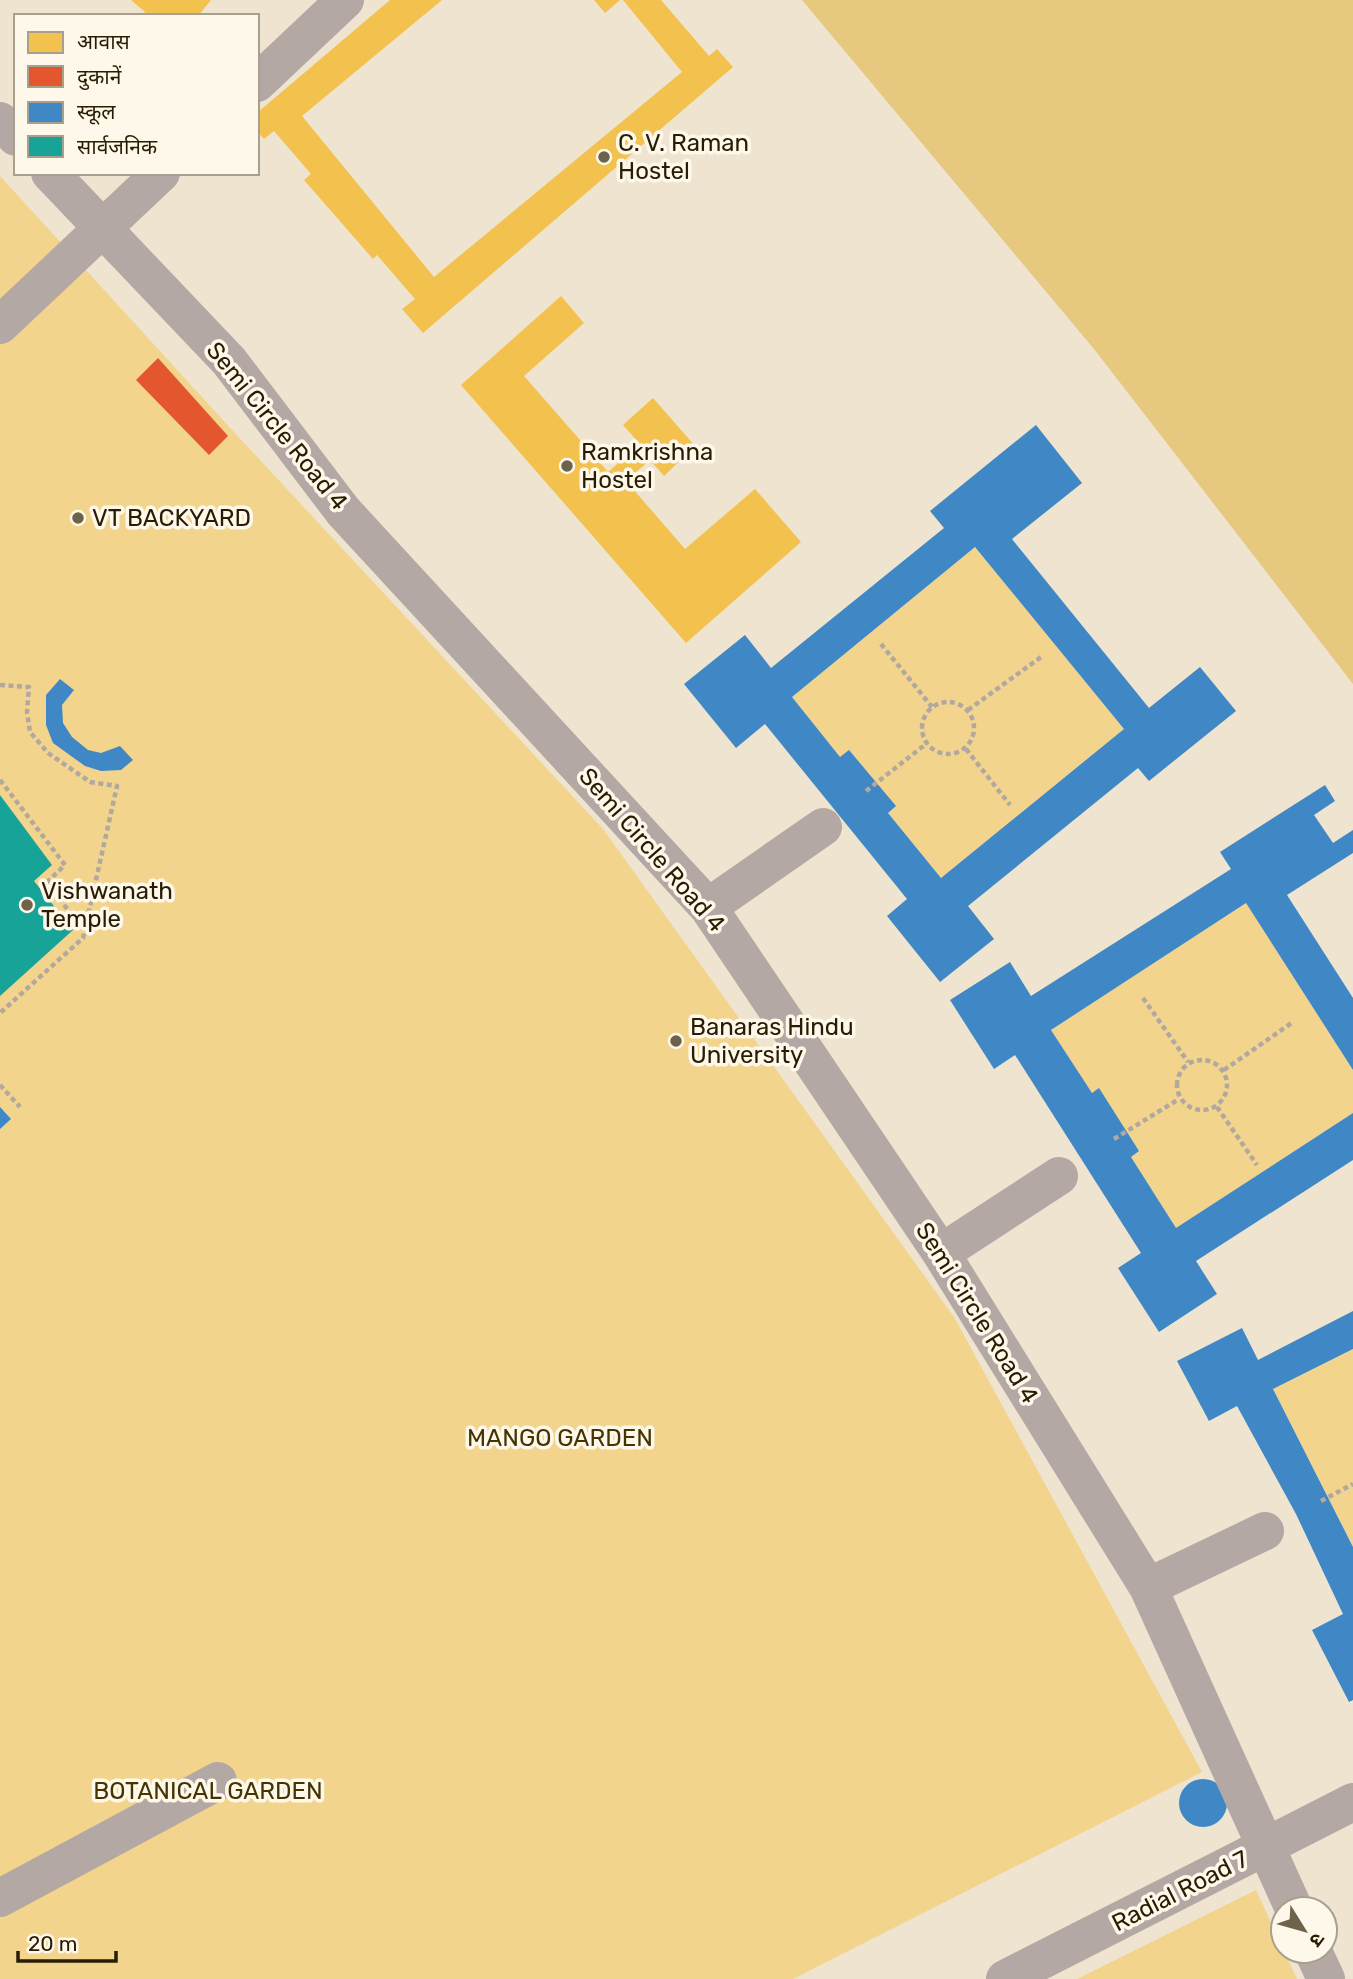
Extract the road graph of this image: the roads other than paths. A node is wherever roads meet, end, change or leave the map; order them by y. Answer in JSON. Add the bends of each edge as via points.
{"nodes":[{"id":1,"x":345,"y":0,"type":"edge"},
{"id":2,"x":259,"y":81,"type":"edge"},
{"id":3,"x":0,"y":121,"type":"edge"},
{"id":4,"x":14,"y":135,"type":"edge"},
{"id":5,"x":52,"y":175,"type":"edge"},
{"id":6,"x":159,"y":175,"type":"edge"},
{"id":7,"x":102,"y":228,"type":"junction"},
{"id":8,"x":0,"y":325,"type":"edge"},
{"id":9,"x":823,"y":827,"type":"dead end"},
{"id":10,"x":708,"y":907,"type":"junction"},
{"id":11,"x":1059,"y":1176,"type":"dead end"},
{"id":12,"x":941,"y":1253,"type":"junction"},
{"id":13,"x":1265,"y":1531,"type":"dead end"},
{"id":14,"x":1147,"y":1587,"type":"junction"},
{"id":15,"x":218,"y":1781,"type":"dead end"},
{"id":16,"x":1353,"y":1802,"type":"edge"},
{"id":17,"x":1266,"y":1848,"type":"junction"},
{"id":18,"x":1288,"y":1895,"type":"edge"},
{"id":19,"x":0,"y":1898,"type":"edge"},
{"id":20,"x":1005,"y":1979,"type":"edge"}],
"edges":[{"from":1,"to":2,"type":"lane"},
{"from":3,"to":4,"type":"lane"},
{"from":5,"to":7,"type":"lane","name":"Semi Circle Road 4"},
{"from":6,"to":7,"type":"lane"},
{"from":7,"to":8,"type":"lane"},
{"from":7,"to":10,"type":"lane","name":"Semi Circle Road 4","via":[[229,360],[343,511]]},
{"from":9,"to":10,"type":"lane"},
{"from":10,"to":12,"type":"lane","name":"Semi Circle Road 4"},
{"from":11,"to":12,"type":"lane"},
{"from":12,"to":14,"type":"lane","name":"Semi Circle Road 4"},
{"from":13,"to":14,"type":"lane"},
{"from":14,"to":17,"type":"lane","name":"Semi Circle Road 4"},
{"from":15,"to":19,"type":"lane"},
{"from":16,"to":17,"type":"lane","name":"Radial Road 7"},
{"from":17,"to":18,"type":"lane","name":"Semi Circle Road 4"},
{"from":17,"to":20,"type":"lane","name":"Radial Road 7"}]}
